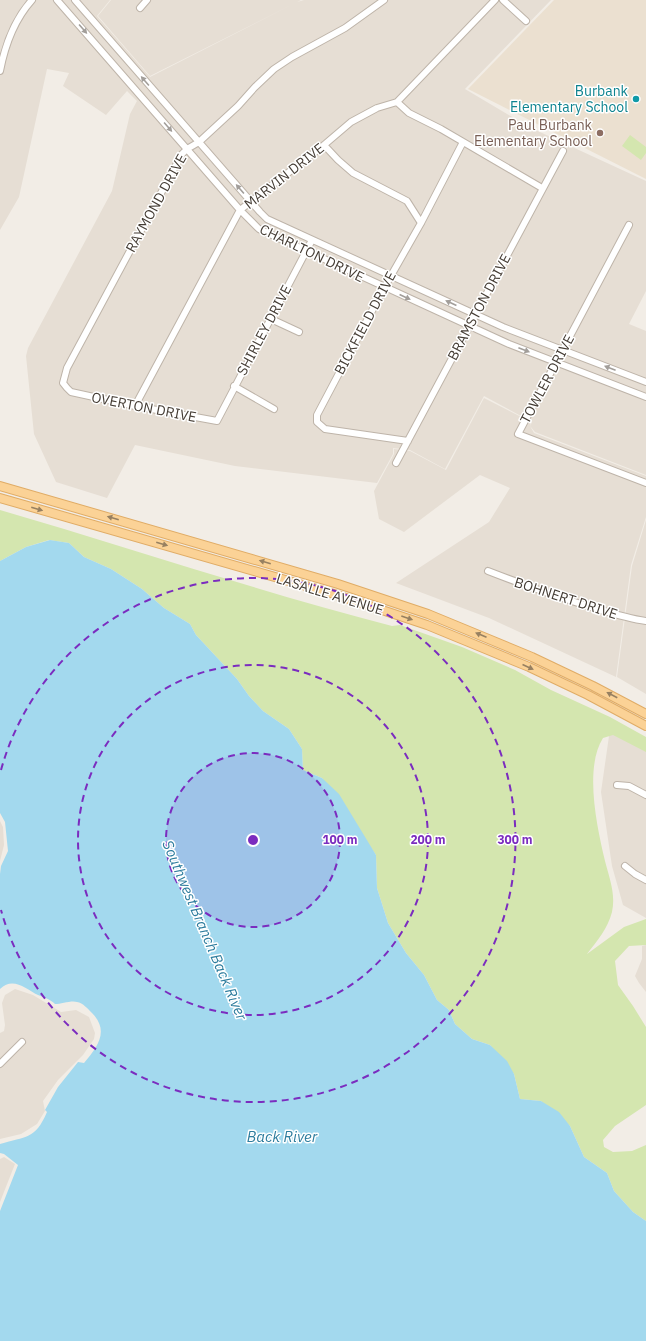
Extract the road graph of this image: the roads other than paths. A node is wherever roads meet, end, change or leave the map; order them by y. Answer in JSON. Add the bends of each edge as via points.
{"nodes":[{"id":1,"x":32,"y":0,"type":"edge"},
{"id":2,"x":57,"y":0,"type":"edge"},
{"id":3,"x":75,"y":0,"type":"edge"},
{"id":4,"x":147,"y":0,"type":"edge"},
{"id":5,"x":384,"y":0,"type":"edge"},
{"id":6,"x":495,"y":0,"type":"edge"},
{"id":7,"x":503,"y":0,"type":"edge"},
{"id":8,"x":140,"y":8,"type":"dead end"},
{"id":9,"x":526,"y":21,"type":"dead end"},
{"id":10,"x":0,"y":70,"type":"edge"},
{"id":11,"x":397,"y":102,"type":"junction"},
{"id":12,"x":199,"y":142,"type":"junction"},
{"id":13,"x":463,"y":142,"type":"junction"},
{"id":14,"x":324,"y":145,"type":"junction"},
{"id":15,"x":187,"y":149,"type":"junction"},
{"id":16,"x":563,"y":151,"type":"dead end"},
{"id":17,"x":542,"y":188,"type":"junction"},
{"id":18,"x":251,"y":201,"type":"junction"},
{"id":19,"x":240,"y":210,"type":"junction"},
{"id":20,"x":421,"y":223,"type":"junction"},
{"id":21,"x":629,"y":225,"type":"dead end"},
{"id":22,"x":312,"y":240,"type":"junction"},
{"id":23,"x":306,"y":252,"type":"junction"},
{"id":24,"x":391,"y":276,"type":"junction"},
{"id":25,"x":384,"y":288,"type":"junction"},
{"id":26,"x":475,"y":314,"type":"junction"},
{"id":27,"x":271,"y":319,"type":"junction"},
{"id":28,"x":469,"y":326,"type":"junction"},
{"id":29,"x":299,"y":332,"type":"dead end"},
{"id":30,"x":562,"y":350,"type":"junction"},
{"id":31,"x":556,"y":362,"type":"junction"},
{"id":32,"x":646,"y":382,"type":"edge"},
{"id":33,"x":234,"y":386,"type":"junction"},
{"id":34,"x":71,"y":392,"type":"joint"},
{"id":35,"x":646,"y":397,"type":"edge"},
{"id":36,"x":134,"y":406,"type":"junction"},
{"id":37,"x":274,"y":408,"type":"dead end"},
{"id":38,"x":217,"y":421,"type":"joint"},
{"id":39,"x":408,"y":441,"type":"junction"},
{"id":40,"x":396,"y":463,"type":"dead end"},
{"id":41,"x":646,"y":484,"type":"edge"},
{"id":42,"x":0,"y":486,"type":"edge"},
{"id":43,"x":0,"y":498,"type":"edge"},
{"id":44,"x":488,"y":571,"type":"dead end"},
{"id":45,"x":646,"y":621,"type":"edge"},
{"id":46,"x":646,"y":714,"type":"edge"},
{"id":47,"x":646,"y":726,"type":"edge"},
{"id":48,"x":617,"y":785,"type":"dead end"},
{"id":49,"x":646,"y":795,"type":"edge"},
{"id":50,"x":625,"y":866,"type":"dead end"},
{"id":51,"x":646,"y":880,"type":"edge"},
{"id":52,"x":22,"y":1042,"type":"dead end"},
{"id":53,"x":0,"y":1064,"type":"edge"}],
"edges":[{"from":1,"to":10,"type":"street","via":[[13,28]]},
{"from":2,"to":15,"type":"street","name":"CHARLTON DRIVE","one_way":true},
{"from":12,"to":3,"type":"street","name":"CHARLTON DRIVE","one_way":true},
{"from":4,"to":8,"type":"street"},
{"from":5,"to":12,"type":"street","name":"RAYMOND DRIVE","via":[[345,28],[274,69]]},
{"from":6,"to":11,"type":"street","name":"MARVIN DRIVE"},
{"from":7,"to":9,"type":"street"},
{"from":11,"to":13,"type":"street","via":[[422,121]]},
{"from":11,"to":14,"type":"street","name":"MARVIN DRIVE","via":[[377,108],[351,122]]},
{"from":12,"to":15,"type":"street","name":"RAYMOND DRIVE"},
{"from":18,"to":12,"type":"street","name":"CHARLTON DRIVE","one_way":true},
{"from":13,"to":17,"type":"street"},
{"from":13,"to":20,"type":"street","name":"BICKFIELD DRIVE"},
{"from":14,"to":18,"type":"street","name":"MARVIN DRIVE"},
{"from":14,"to":20,"type":"street","via":[[353,173],[407,200]]},
{"from":15,"to":19,"type":"street","name":"CHARLTON DRIVE"},
{"from":15,"to":34,"type":"street","name":"RAYMOND DRIVE","via":[[177,160],[67,368],[63,383]]},
{"from":16,"to":17,"type":"street","name":"BRAMSTON DRIVE"},
{"from":17,"to":26,"type":"street","name":"BRAMSTON DRIVE"},
{"from":18,"to":19,"type":"street","name":"MARVIN DRIVE"},
{"from":18,"to":22,"type":"street","name":"CHARLTON DRIVE","via":[[267,219]]},
{"from":19,"to":23,"type":"street","name":"CHARLTON DRIVE","via":[[259,229]]},
{"from":19,"to":36,"type":"street","name":"MARVIN DRIVE"},
{"from":20,"to":24,"type":"street","name":"BICKFIELD DRIVE"},
{"from":21,"to":30,"type":"street","name":"TOWLER DRIVE"},
{"from":22,"to":23,"type":"street","name":"SHIRLEY DRIVE"},
{"from":22,"to":24,"type":"street","name":"CHARLTON DRIVE"},
{"from":23,"to":25,"type":"street","name":"CHARLTON DRIVE"},
{"from":23,"to":27,"type":"street","name":"SHIRLEY DRIVE"},
{"from":24,"to":25,"type":"street","name":"BICKFIELD DRIVE"},
{"from":26,"to":24,"type":"street","name":"CHARLTON DRIVE","one_way":true},
{"from":25,"to":28,"type":"street","name":"CHARLTON DRIVE","one_way":true},
{"from":25,"to":39,"type":"street","name":"BICKFIELD DRIVE","via":[[316,418],[319,426],[325,429]]},
{"from":26,"to":28,"type":"street","name":"BRAMSTON DRIVE"},
{"from":26,"to":30,"type":"street","name":"CHARLTON DRIVE"},
{"from":27,"to":29,"type":"street"},
{"from":27,"to":33,"type":"street","name":"SHIRLEY DRIVE"},
{"from":28,"to":31,"type":"street","name":"CHARLTON DRIVE","one_way":true},
{"from":28,"to":39,"type":"street","name":"BRAMSTON DRIVE"},
{"from":30,"to":31,"type":"street","name":"TOWLER DRIVE"},
{"from":32,"to":30,"type":"street","name":"CHARLTON DRIVE","one_way":true},
{"from":31,"to":35,"type":"street","name":"CHARLTON DRIVE"},
{"from":31,"to":41,"type":"street","name":"TOWLER DRIVE","via":[[518,434]]},
{"from":33,"to":37,"type":"street"},
{"from":33,"to":38,"type":"street","name":"SHIRLEY DRIVE"},
{"from":34,"to":36,"type":"street","name":"OVERTON DRIVE"},
{"from":36,"to":38,"type":"street","name":"OVERTON DRIVE"},
{"from":39,"to":40,"type":"street","name":"BRAMSTON DRIVE"},
{"from":46,"to":42,"type":"main road","name":"LASALLE AVENUE","one_way":true,"via":[[532,656],[428,614],[330,582]]},
{"from":43,"to":47,"type":"main road","name":"LASALLE AVENUE","one_way":true,"via":[[327,592],[400,616],[529,667]]},
{"from":44,"to":45,"type":"street","name":"BOHNERT DRIVE","via":[[585,605]]},
{"from":48,"to":49,"type":"street","via":[[629,786]]},
{"from":50,"to":51,"type":"street"},
{"from":52,"to":53,"type":"street"}]}
